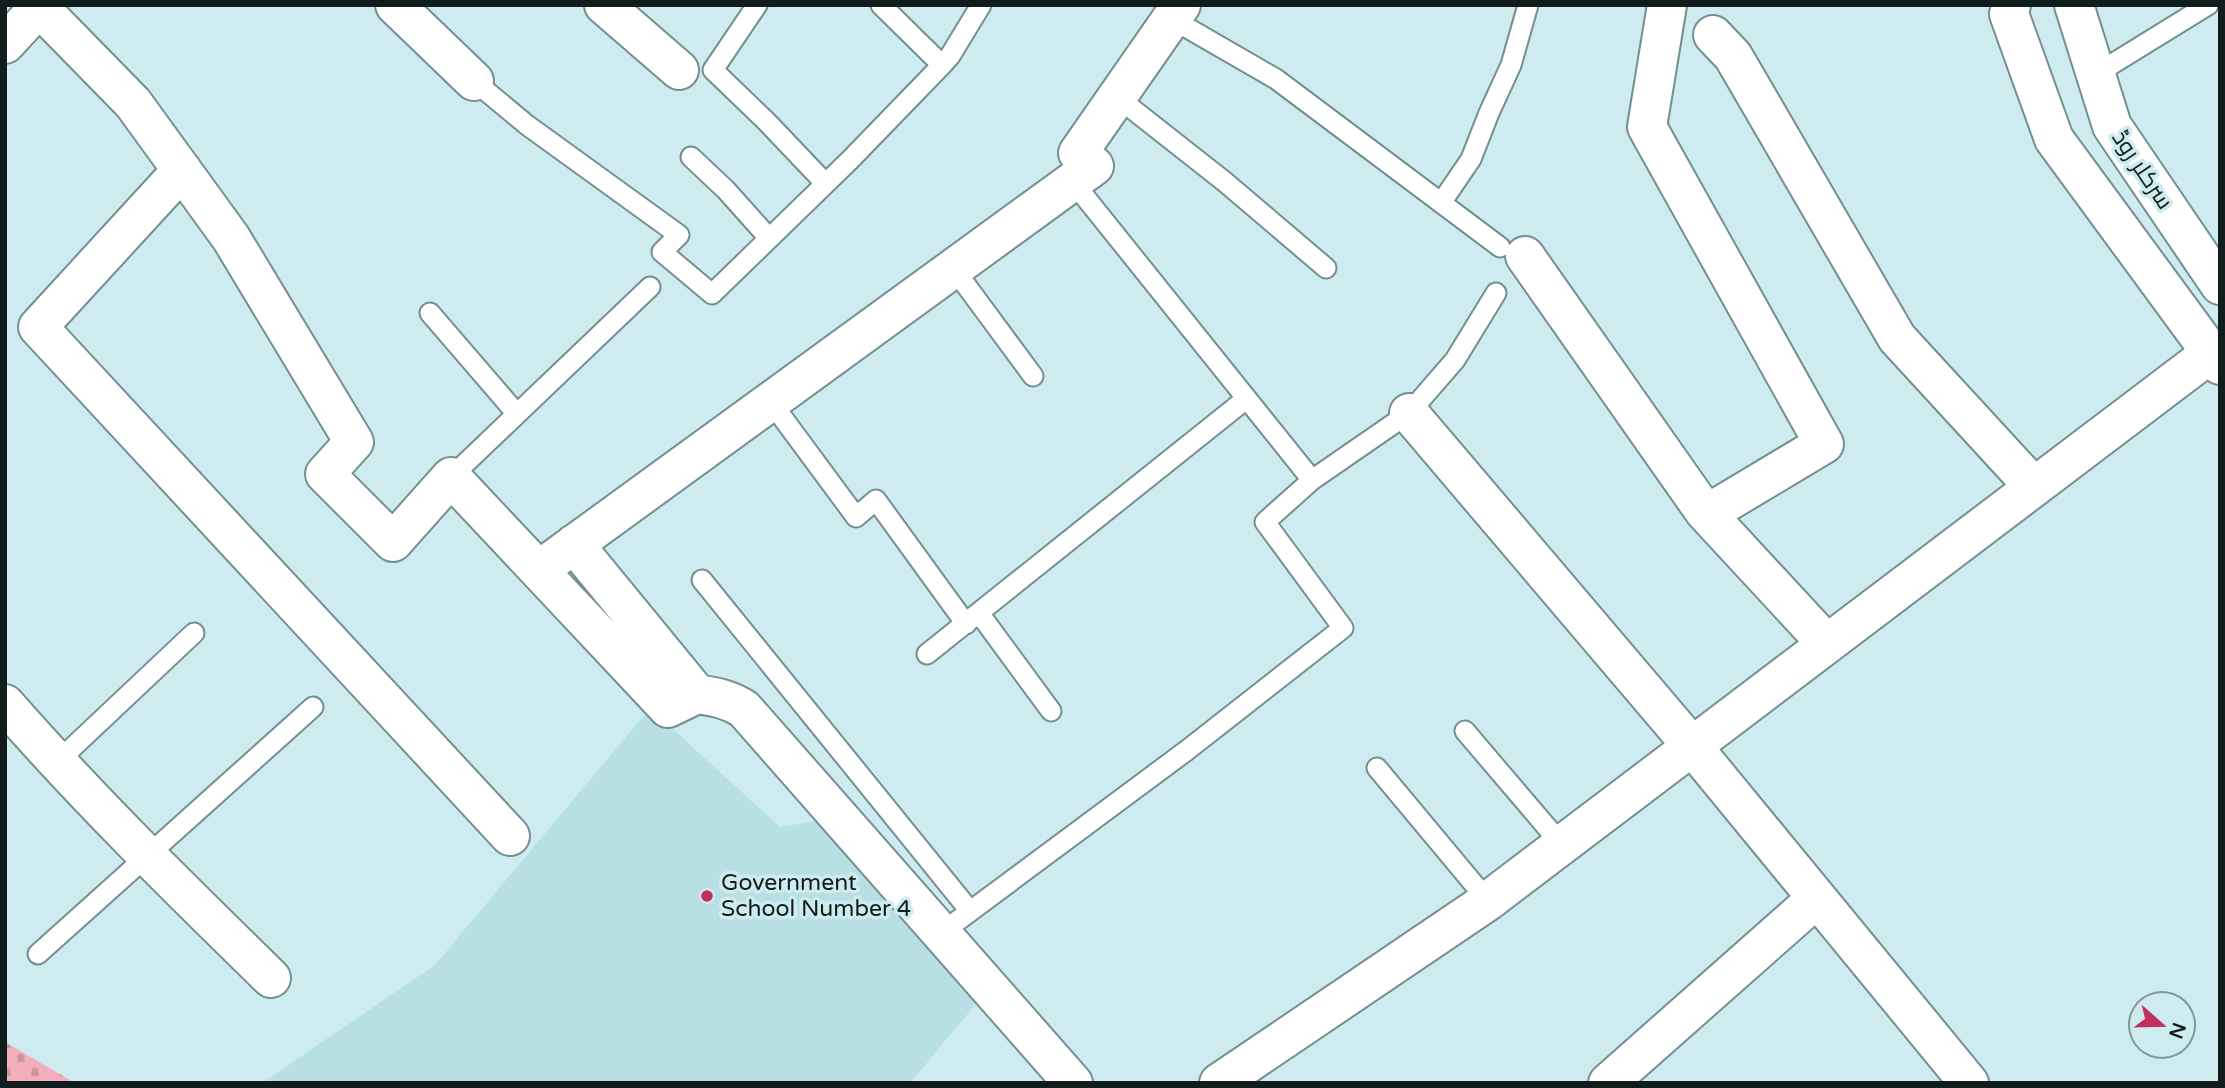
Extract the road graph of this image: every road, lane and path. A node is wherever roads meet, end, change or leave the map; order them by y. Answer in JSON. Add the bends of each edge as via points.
{"nodes":[{"id":1,"x":395,"y":5,"type":"edge"},
{"id":2,"x":604,"y":5,"type":"edge"},
{"id":3,"x":757,"y":5,"type":"edge"},
{"id":4,"x":881,"y":5,"type":"edge"},
{"id":5,"x":981,"y":5,"type":"edge"},
{"id":6,"x":1528,"y":5,"type":"edge"},
{"id":7,"x":1667,"y":5,"type":"edge"},
{"id":8,"x":2011,"y":5,"type":"edge"},
{"id":9,"x":2074,"y":5,"type":"edge"},
{"id":10,"x":2208,"y":5,"type":"edge"},
{"id":11,"x":40,"y":6,"type":"edge"},
{"id":12,"x":1176,"y":12,"type":"edge"},
{"id":13,"x":1713,"y":36,"type":"dead end"},
{"id":14,"x":5,"y":44,"type":"edge"},
{"id":15,"x":942,"y":65,"type":"junction"},
{"id":16,"x":679,"y":70,"type":"dead end"},
{"id":17,"x":2096,"y":74,"type":"junction"},
{"id":18,"x":474,"y":82,"type":"joint"},
{"id":19,"x":1117,"y":97,"type":"junction"},
{"id":20,"x":691,"y":157,"type":"dead end"},
{"id":21,"x":182,"y":170,"type":"junction"},
{"id":22,"x":1073,"y":182,"type":"junction"},
{"id":23,"x":825,"y":183,"type":"junction"},
{"id":24,"x":1441,"y":203,"type":"junction"},
{"id":25,"x":768,"y":237,"type":"junction"},
{"id":26,"x":1512,"y":252,"type":"joint"},
{"id":27,"x":1326,"y":268,"type":"dead end"},
{"id":28,"x":954,"y":269,"type":"junction"},
{"id":29,"x":2220,"y":285,"type":"edge"},
{"id":30,"x":650,"y":287,"type":"dead end"},
{"id":31,"x":1496,"y":293,"type":"dead end"},
{"id":32,"x":430,"y":313,"type":"dead end"},
{"id":33,"x":2215,"y":359,"type":"edge"},
{"id":34,"x":1033,"y":376,"type":"dead end"},
{"id":35,"x":1246,"y":398,"type":"junction"},
{"id":36,"x":771,"y":402,"type":"junction"},
{"id":37,"x":1409,"y":413,"type":"junction"},
{"id":38,"x":517,"y":414,"type":"junction"},
{"id":39,"x":451,"y":477,"type":"junction"},
{"id":40,"x":1312,"y":480,"type":"junction"},
{"id":41,"x":2034,"y":486,"type":"junction"},
{"id":42,"x":1707,"y":514,"type":"junction"},
{"id":43,"x":574,"y":544,"type":"junction"},
{"id":44,"x":539,"y":570,"type":"junction"},
{"id":45,"x":702,"y":580,"type":"dead end"},
{"id":46,"x":972,"y":618,"type":"junction"},
{"id":47,"x":194,"y":633,"type":"dead end"},
{"id":48,"x":1827,"y":644,"type":"junction"},
{"id":49,"x":927,"y":654,"type":"dead end"},
{"id":50,"x":697,"y":695,"type":"junction"},
{"id":51,"x":5,"y":704,"type":"edge"},
{"id":52,"x":313,"y":707,"type":"dead end"},
{"id":53,"x":1051,"y":711,"type":"dead end"},
{"id":54,"x":1465,"y":731,"type":"dead end"},
{"id":55,"x":1692,"y":746,"type":"junction"},
{"id":56,"x":56,"y":763,"type":"junction"},
{"id":57,"x":1377,"y":768,"type":"dead end"},
{"id":58,"x":510,"y":836,"type":"dead end"},
{"id":59,"x":1562,"y":845,"type":"junction"},
{"id":60,"x":147,"y":857,"type":"junction"},
{"id":61,"x":1817,"y":898,"type":"junction"},
{"id":62,"x":1488,"y":901,"type":"junction"},
{"id":63,"x":956,"y":922,"type":"junction"},
{"id":64,"x":37,"y":954,"type":"dead end"},
{"id":65,"x":271,"y":978,"type":"dead end"},
{"id":66,"x":1240,"y":1078,"type":"edge"},
{"id":67,"x":1073,"y":1083,"type":"edge"},
{"id":68,"x":1608,"y":1083,"type":"edge"},
{"id":69,"x":1969,"y":1083,"type":"edge"}],
"edges":[{"from":1,"to":18,"type":"street"},
{"from":2,"to":16,"type":"street"},
{"from":3,"to":23,"type":"lane","via":[[713,70]]},
{"from":4,"to":15,"type":"lane"},
{"from":5,"to":15,"type":"lane"},
{"from":6,"to":24,"type":"lane","via":[[1511,65],[1471,159]]},
{"from":7,"to":42,"type":"street","via":[[1647,127],[1824,444]]},
{"from":8,"to":33,"type":"street","via":[[2009,14],[2054,139]]},
{"from":9,"to":17,"type":"street","name":"سرکلر روڈ"},
{"from":10,"to":17,"type":"lane"},
{"from":11,"to":14,"type":"street"},
{"from":11,"to":21,"type":"street","via":[[133,103]]},
{"from":12,"to":19,"type":"street"},
{"from":12,"to":24,"type":"lane","via":[[1276,79]]},
{"from":13,"to":41,"type":"street","via":[[1733,57],[1897,338]]},
{"from":15,"to":23,"type":"lane"},
{"from":17,"to":29,"type":"street","name":"سرکلر روڈ","via":[[2112,126]]},
{"from":18,"to":25,"type":"lane","via":[[679,235],[662,252],[712,293]]},
{"from":19,"to":22,"type":"street","via":[[1078,153],[1094,166]]},
{"from":19,"to":27,"type":"lane"},
{"from":20,"to":25,"type":"lane"},
{"from":21,"to":39,"type":"street","via":[[231,239],[354,442],[325,474],[393,542]]},
{"from":21,"to":58,"type":"street","via":[[38,327]]},
{"from":22,"to":28,"type":"street"},
{"from":22,"to":35,"type":"lane"},
{"from":23,"to":25,"type":"lane"},
{"from":24,"to":26,"type":"lane"},
{"from":26,"to":42,"type":"street"},
{"from":28,"to":34,"type":"lane"},
{"from":28,"to":36,"type":"street"},
{"from":30,"to":38,"type":"lane"},
{"from":31,"to":37,"type":"lane","via":[[1455,360]]},
{"from":32,"to":38,"type":"lane"},
{"from":33,"to":41,"type":"street"},
{"from":35,"to":40,"type":"lane"},
{"from":35,"to":46,"type":"lane"},
{"from":36,"to":43,"type":"street"},
{"from":36,"to":46,"type":"lane","via":[[856,517],[876,500]]},
{"from":37,"to":40,"type":"lane"},
{"from":37,"to":55,"type":"street"},
{"from":38,"to":39,"type":"lane"},
{"from":39,"to":44,"type":"street"},
{"from":40,"to":63,"type":"lane","via":[[1265,522],[1343,628]]},
{"from":41,"to":48,"type":"street"},
{"from":42,"to":48,"type":"street"},
{"from":43,"to":44,"type":"street"},
{"from":43,"to":50,"type":"street"},
{"from":44,"to":50,"type":"street","via":[[668,708]]},
{"from":45,"to":63,"type":"lane"},
{"from":46,"to":49,"type":"lane"},
{"from":46,"to":53,"type":"lane"},
{"from":47,"to":56,"type":"lane"},
{"from":48,"to":55,"type":"street"},
{"from":50,"to":63,"type":"street","via":[[720,697],[744,709]]},
{"from":51,"to":56,"type":"street"},
{"from":52,"to":60,"type":"lane"},
{"from":54,"to":59,"type":"lane"},
{"from":55,"to":59,"type":"street"},
{"from":55,"to":61,"type":"street"},
{"from":56,"to":60,"type":"street"},
{"from":57,"to":62,"type":"lane"},
{"from":59,"to":62,"type":"street"},
{"from":60,"to":64,"type":"lane"},
{"from":60,"to":65,"type":"street"},
{"from":61,"to":68,"type":"street"},
{"from":61,"to":69,"type":"street"},
{"from":62,"to":66,"type":"street"},
{"from":63,"to":67,"type":"street"}]}
